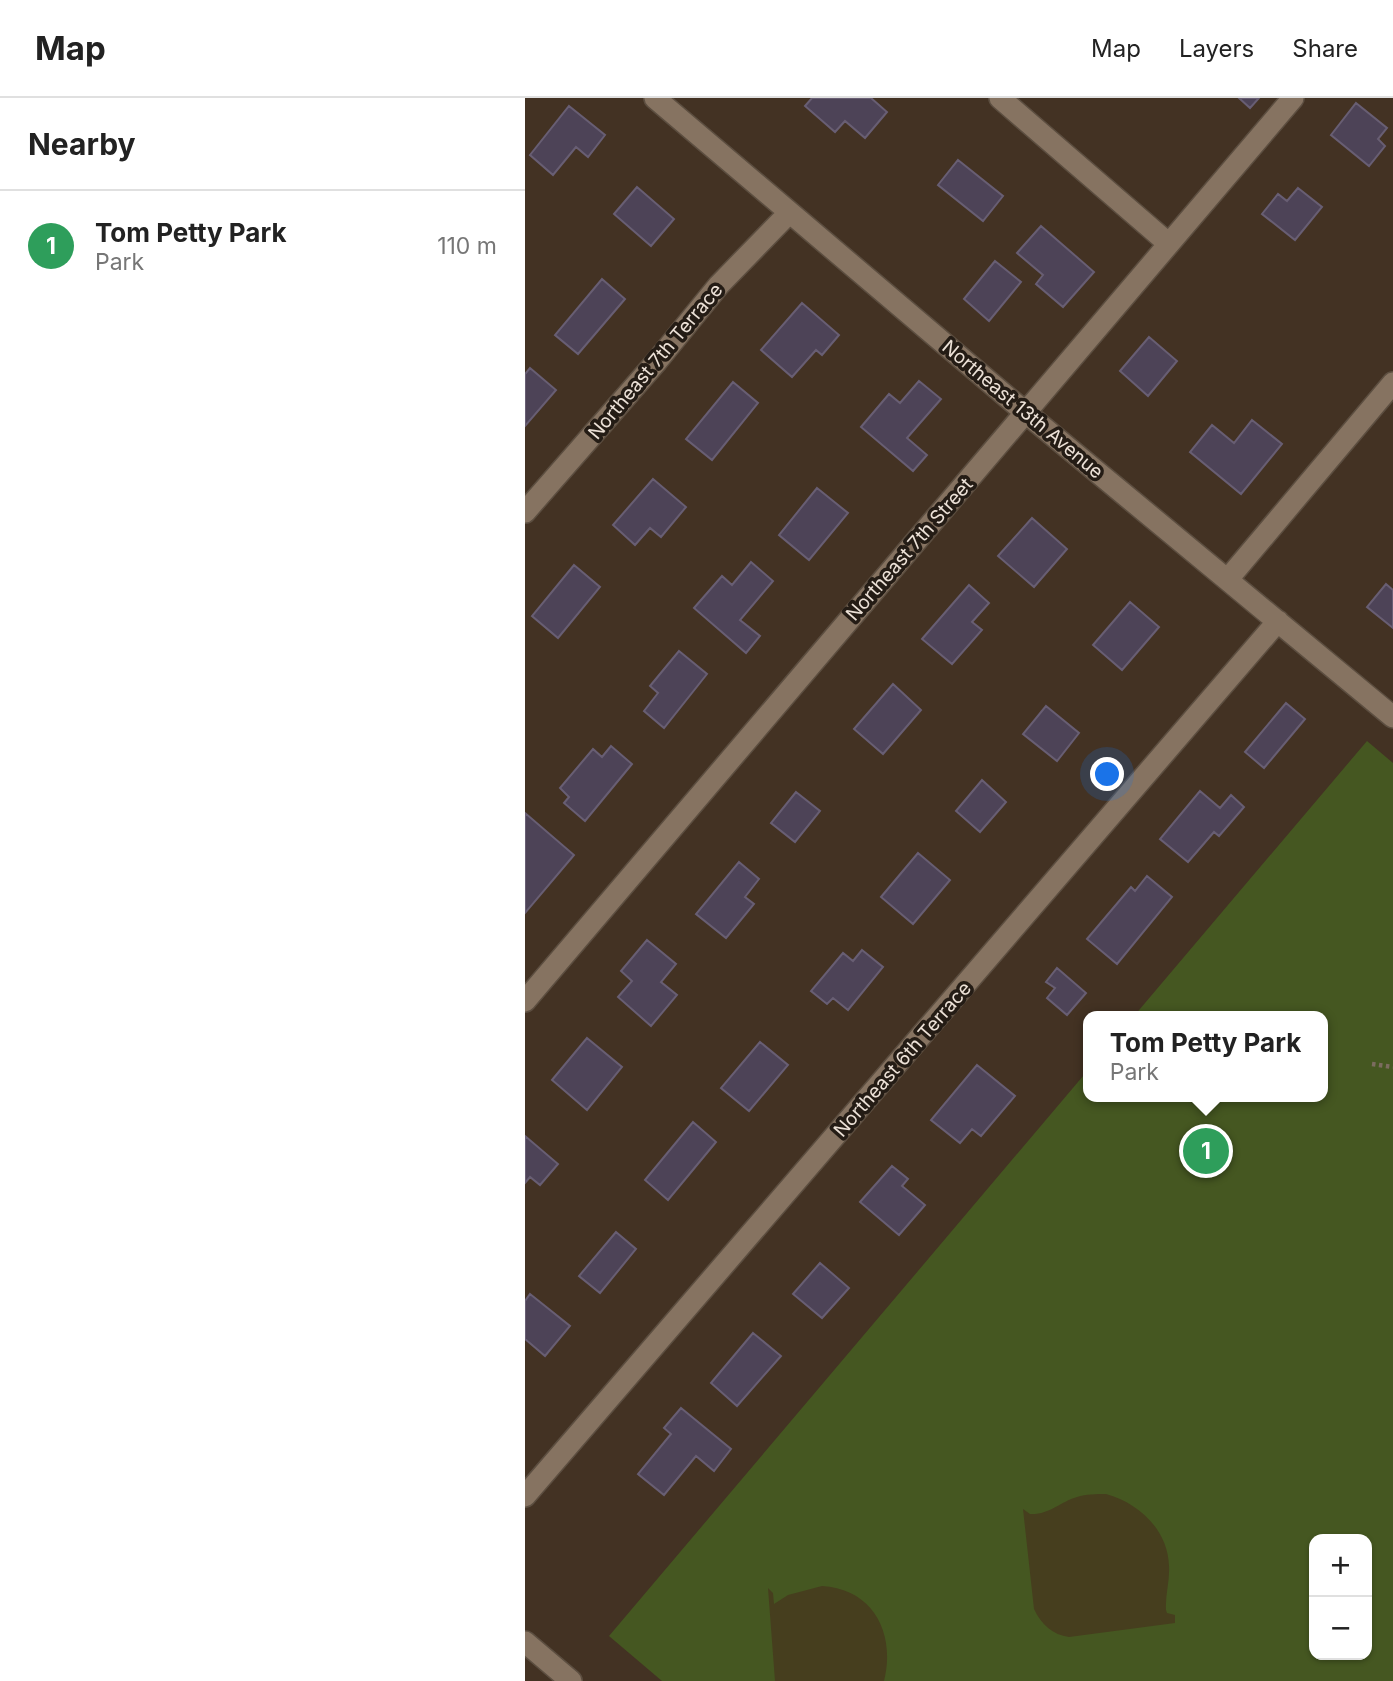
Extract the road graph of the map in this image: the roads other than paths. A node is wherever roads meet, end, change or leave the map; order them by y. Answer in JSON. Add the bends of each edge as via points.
{"nodes":[{"id":1,"x":655,"y":98,"type":"edge"},
{"id":2,"x":1000,"y":98,"type":"edge"},
{"id":3,"x":1293,"y":98,"type":"edge"},
{"id":4,"x":789,"y":213,"type":"junction"},
{"id":5,"x":1169,"y":244,"type":"junction"},
{"id":6,"x":1393,"y":383,"type":"edge"},
{"id":7,"x":1026,"y":414,"type":"junction"},
{"id":8,"x":525,"y":512,"type":"edge"},
{"id":9,"x":1228,"y":579,"type":"junction"},
{"id":10,"x":1278,"y":621,"type":"junction"},
{"id":11,"x":1393,"y":717,"type":"edge"},
{"id":12,"x":525,"y":1001,"type":"edge"},
{"id":13,"x":525,"y":1496,"type":"edge"},
{"id":14,"x":525,"y":1642,"type":"edge"},
{"id":15,"x":571,"y":1681,"type":"edge"}],
"edges":[{"from":1,"to":4,"type":"street","name":"Northeast 13th Avenue"},
{"from":2,"to":5,"type":"street"},
{"from":3,"to":5,"type":"street","name":"Northeast 7th Street"},
{"from":4,"to":7,"type":"street","name":"Northeast 13th Avenue"},
{"from":4,"to":8,"type":"street","name":"Northeast 7th Terrace","via":[[719,285]]},
{"from":5,"to":7,"type":"street","name":"Northeast 7th Street"},
{"from":6,"to":9,"type":"street"},
{"from":7,"to":9,"type":"street","name":"Northeast 13th Avenue"},
{"from":7,"to":12,"type":"street","name":"Northeast 7th Street"},
{"from":9,"to":10,"type":"street","name":"Northeast 13th Avenue"},
{"from":10,"to":11,"type":"street","name":"Northeast 13th Avenue"},
{"from":10,"to":13,"type":"street","name":"Northeast 6th Terrace"},
{"from":14,"to":15,"type":"street"}]}
